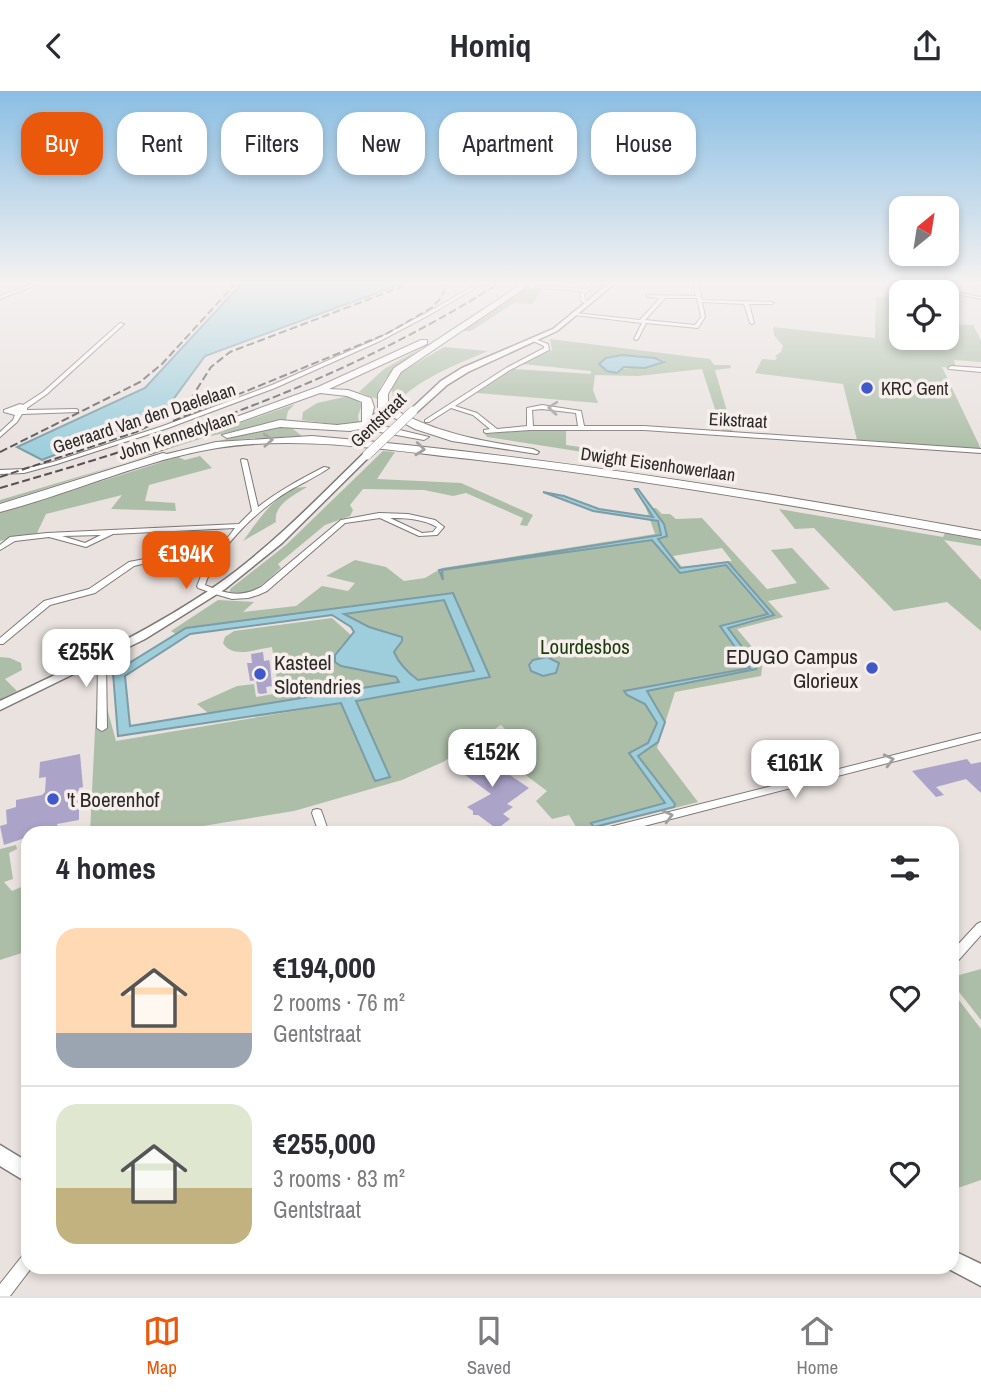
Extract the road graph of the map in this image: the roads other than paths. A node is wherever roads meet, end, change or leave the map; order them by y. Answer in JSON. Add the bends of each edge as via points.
{"nodes":[{"id":1,"x":104,"y":340,"type":"edge"},
{"id":2,"x":380,"y":340,"type":"edge"},
{"id":3,"x":425,"y":340,"type":"edge"},
{"id":4,"x":442,"y":340,"type":"edge"},
{"id":5,"x":535,"y":341,"type":"joint"},
{"id":6,"x":414,"y":347,"type":"junction"},
{"id":7,"x":951,"y":368,"type":"dead end"},
{"id":8,"x":981,"y":370,"type":"edge"},
{"id":9,"x":348,"y":393,"type":"junction"},
{"id":10,"x":308,"y":394,"type":"junction"},
{"id":11,"x":450,"y":406,"type":"junction"},
{"id":12,"x":0,"y":407,"type":"edge"},
{"id":13,"x":385,"y":408,"type":"junction"},
{"id":14,"x":22,"y":410,"type":"junction"},
{"id":15,"x":76,"y":411,"type":"dead end"},
{"id":16,"x":413,"y":411,"type":"joint"},
{"id":17,"x":427,"y":421,"type":"dead end"},
{"id":18,"x":295,"y":423,"type":"junction"},
{"id":19,"x":368,"y":423,"type":"junction"},
{"id":20,"x":530,"y":428,"type":"junction"},
{"id":21,"x":581,"y":429,"type":"junction"},
{"id":22,"x":0,"y":435,"type":"edge"},
{"id":23,"x":327,"y":440,"type":"junction"},
{"id":24,"x":475,"y":443,"type":"junction"},
{"id":25,"x":981,"y":451,"type":"edge"},
{"id":26,"x":156,"y":460,"type":"junction"},
{"id":27,"x":244,"y":460,"type":"dead end"},
{"id":28,"x":326,"y":468,"type":"dead end"},
{"id":29,"x":0,"y":472,"type":"edge"},
{"id":30,"x":0,"y":499,"type":"edge"},
{"id":31,"x":0,"y":508,"type":"edge"},
{"id":32,"x":255,"y":510,"type":"junction"},
{"id":33,"x":379,"y":515,"type":"junction"},
{"id":34,"x":239,"y":526,"type":"junction"},
{"id":35,"x":981,"y":527,"type":"edge"},
{"id":36,"x":113,"y":530,"type":"junction"},
{"id":37,"x":47,"y":535,"type":"junction"},
{"id":38,"x":981,"y":535,"type":"edge"},
{"id":39,"x":0,"y":546,"type":"edge"},
{"id":40,"x":215,"y":559,"type":"junction"},
{"id":41,"x":214,"y":592,"type":"junction"},
{"id":42,"x":0,"y":633,"type":"edge"},
{"id":43,"x":12,"y":633,"type":"junction"},
{"id":44,"x":0,"y":642,"type":"edge"},
{"id":45,"x":100,"y":661,"type":"junction"},
{"id":46,"x":0,"y":706,"type":"edge"},
{"id":47,"x":0,"y":712,"type":"edge"},
{"id":48,"x":102,"y":728,"type":"dead end"},
{"id":49,"x":981,"y":736,"type":"edge"},
{"id":50,"x":317,"y":813,"type":"dead end"},
{"id":51,"x":322,"y":826,"type":"edge"},
{"id":52,"x":629,"y":826,"type":"edge"},
{"id":53,"x":981,"y":927,"type":"edge"},
{"id":54,"x":959,"y":951,"type":"edge"},
{"id":55,"x":0,"y":1155,"type":"edge"},
{"id":56,"x":21,"y":1168,"type":"edge"},
{"id":57,"x":959,"y":1264,"type":"edge"},
{"id":58,"x":21,"y":1269,"type":"edge"},
{"id":59,"x":981,"y":1275,"type":"edge"},
{"id":60,"x":0,"y":1296,"type":"edge"}],
"edges":[{"from":1,"to":14,"type":"street"},
{"from":2,"to":29,"type":"street","name":"Geeraard Van den Daelelaan","via":[[255,396],[55,463]]},
{"from":3,"to":6,"type":"highway","name":"John Kennedylaan"},
{"from":4,"to":13,"type":"highway","via":[[397,370],[383,394]]},
{"from":5,"to":11,"type":"street","via":[[548,347]]},
{"from":5,"to":16,"type":"street","name":"Gentstraat","via":[[454,377]]},
{"from":6,"to":9,"type":"highway"},
{"from":6,"to":10,"type":"highway","name":"John Kennedylaan"},
{"from":7,"to":8,"type":"street"},
{"from":9,"to":10,"type":"highway","name":"John Kennedylaan"},
{"from":9,"to":18,"type":"highway","via":[[299,406]]},
{"from":9,"to":19,"type":"highway","via":[[367,400]]},
{"from":10,"to":30,"type":"highway","name":"John Kennedylaan"},
{"from":11,"to":17,"type":"street"},
{"from":11,"to":20,"type":"street","name":"Eikstraat","via":[[475,414],[490,430]]},
{"from":12,"to":14,"type":"street"},
{"from":13,"to":19,"type":"highway"},
{"from":13,"to":24,"type":"highway","via":[[424,430]]},
{"from":14,"to":15,"type":"street"},
{"from":14,"to":22,"type":"street"},
{"from":16,"to":41,"type":"street","name":"Gentstraat","bridge":true,"via":[[278,542]]},
{"from":18,"to":19,"type":"highway","name":"John Kennedylaan","via":[[335,429]]},
{"from":18,"to":23,"type":"highway","name":"Dwight Eisenhowerlaan"},
{"from":18,"to":26,"type":"highway","name":"John Kennedylaan","via":[[204,441]]},
{"from":19,"to":24,"type":"highway","name":"John Kennedylaan","via":[[404,434]]},
{"from":20,"to":21,"type":"street","name":"Eikstraat"},
{"from":21,"to":20,"type":"street","one_way":true,"via":[[579,412],[542,407],[529,409]]},
{"from":21,"to":25,"type":"street","name":"Eikstraat","via":[[681,430]]},
{"from":26,"to":23,"type":"highway","name":"Dwight Eisenhowerlaan","one_way":true,"via":[[253,440]]},
{"from":23,"to":38,"type":"highway","name":"Dwight Eisenhowerlaan","one_way":true,"via":[[466,454],[809,504]]},
{"from":24,"to":35,"type":"highway","name":"Dwight Eisenhowerlaan","via":[[836,499]]},
{"from":26,"to":31,"type":"highway","name":"John Kennedylaan"},
{"from":27,"to":32,"type":"street"},
{"from":28,"to":32,"type":"street"},
{"from":32,"to":34,"type":"street"},
{"from":33,"to":33,"type":"street","via":[[421,535],[435,534],[441,527],[425,519]]},
{"from":33,"to":41,"type":"street","via":[[343,521],[250,597]]},
{"from":34,"to":36,"type":"street"},
{"from":34,"to":40,"type":"street"},
{"from":36,"to":37,"type":"street"},
{"from":36,"to":37,"type":"street","via":[[86,545]]},
{"from":37,"to":39,"type":"street","via":[[13,539]]},
{"from":40,"to":41,"type":"street","via":[[201,586]]},
{"from":40,"to":43,"type":"street","via":[[132,564],[92,591],[47,603]]},
{"from":41,"to":45,"type":"street","name":"Gentstraat"},
{"from":42,"to":43,"type":"street"},
{"from":43,"to":44,"type":"street"},
{"from":45,"to":46,"type":"street","name":"Gentstraat"},
{"from":45,"to":47,"type":"street","name":"Gentstraat"},
{"from":45,"to":48,"type":"street"},
{"from":52,"to":49,"type":"street","one_way":true},
{"from":50,"to":51,"type":"street"},
{"from":53,"to":54,"type":"street"},
{"from":55,"to":56,"type":"street"},
{"from":57,"to":59,"type":"street"},
{"from":58,"to":60,"type":"street"}]}
